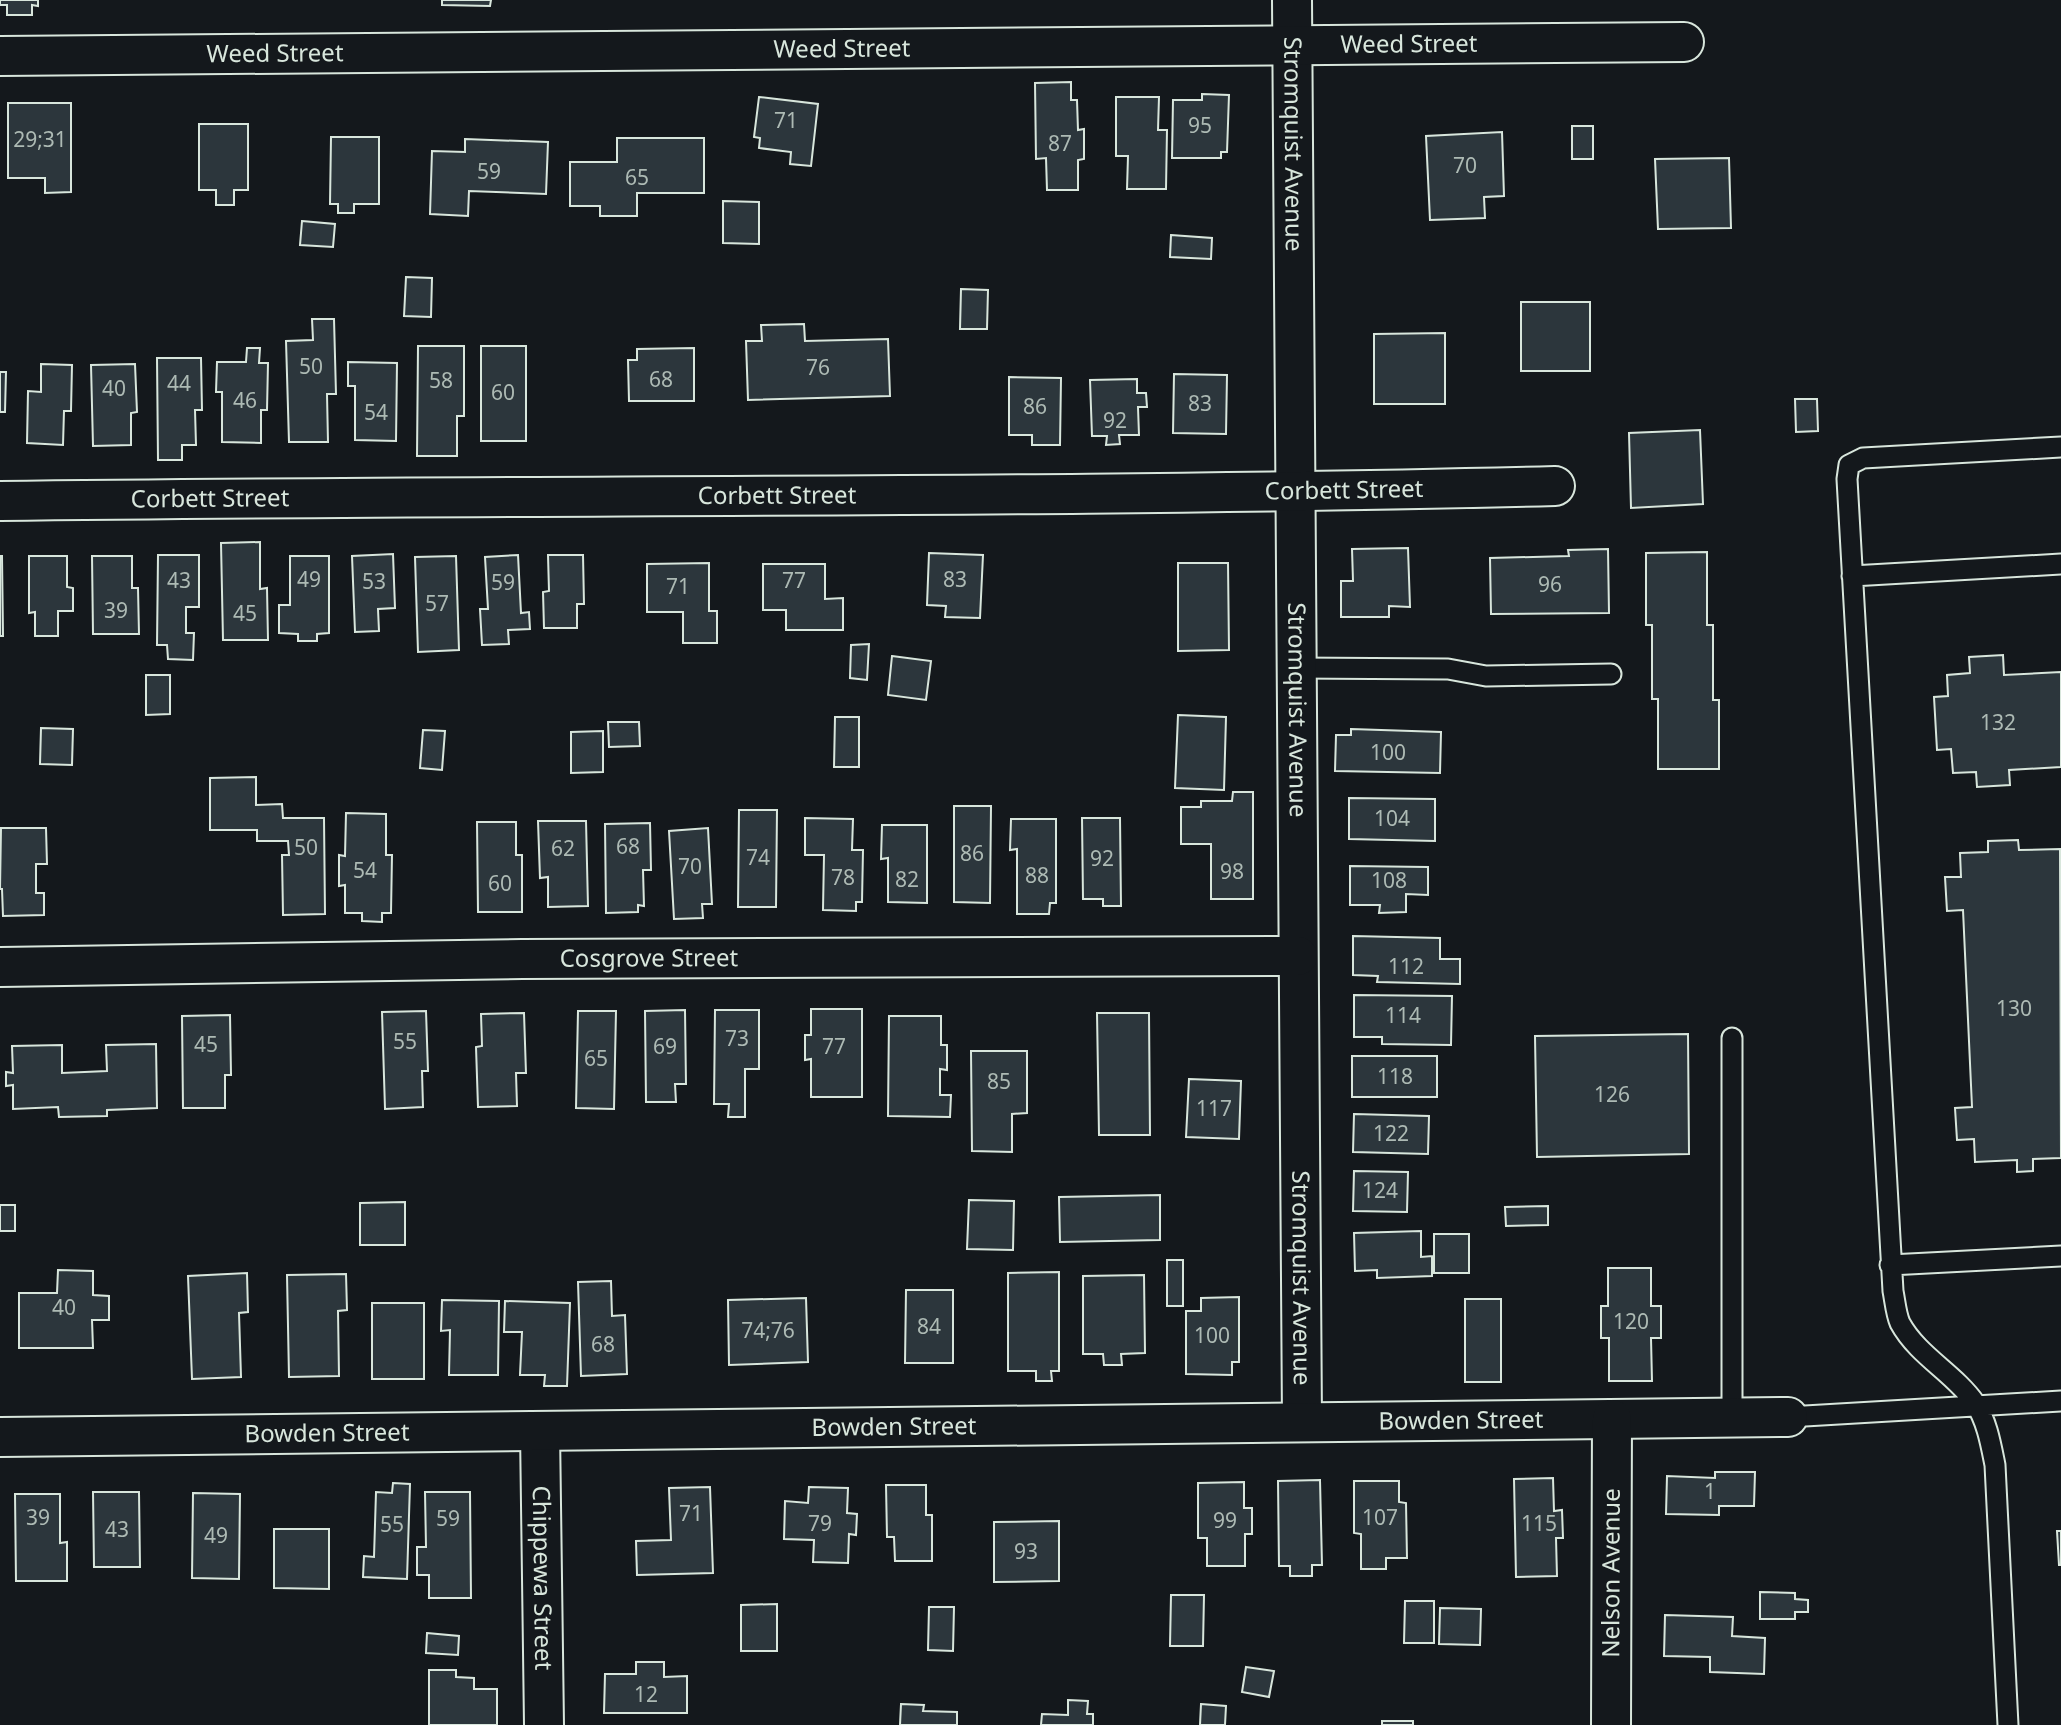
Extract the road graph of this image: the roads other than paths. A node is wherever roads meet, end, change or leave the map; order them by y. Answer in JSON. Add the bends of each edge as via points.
{"nodes":[{"id":1,"x":1292,"y":0,"type":"edge"},
{"id":2,"x":1684,"y":42,"type":"dead end"},
{"id":3,"x":1293,"y":45,"type":"junction"},
{"id":4,"x":0,"y":56,"type":"edge"},
{"id":5,"x":2061,"y":447,"type":"edge"},
{"id":6,"x":1555,"y":486,"type":"dead end"},
{"id":7,"x":1296,"y":492,"type":"junction"},
{"id":8,"x":0,"y":501,"type":"edge"},
{"id":9,"x":2061,"y":564,"type":"edge"},
{"id":10,"x":1852,"y":576,"type":"junction"},
{"id":11,"x":1297,"y":668,"type":"junction"},
{"id":12,"x":1611,"y":674,"type":"dead end"},
{"id":13,"x":1298,"y":956,"type":"junction"},
{"id":14,"x":0,"y":967,"type":"edge"},
{"id":15,"x":1732,"y":1038,"type":"dead end"},
{"id":16,"x":2061,"y":1256,"type":"edge"},
{"id":17,"x":1890,"y":1265,"type":"junction"},
{"id":18,"x":2061,"y":1401,"type":"edge"},
{"id":19,"x":1976,"y":1405,"type":"junction"},
{"id":20,"x":1788,"y":1417,"type":"joint"},
{"id":21,"x":1731,"y":1418,"type":"junction"},
{"id":22,"x":1612,"y":1419,"type":"junction"},
{"id":23,"x":1302,"y":1422,"type":"junction"},
{"id":24,"x":540,"y":1431,"type":"junction"},
{"id":25,"x":0,"y":1437,"type":"edge"},
{"id":26,"x":544,"y":1725,"type":"edge"},
{"id":27,"x":1611,"y":1725,"type":"edge"},
{"id":28,"x":2008,"y":1725,"type":"edge"}],
"edges":[{"from":1,"to":3,"type":"street","name":"Stromquist Avenue"},
{"from":2,"to":3,"type":"street","name":"Weed Street"},
{"from":3,"to":4,"type":"street","name":"Weed Street"},
{"from":3,"to":7,"type":"street","name":"Stromquist Avenue"},
{"from":5,"to":10,"type":"lane","via":[[1863,458],[1849,465]]},
{"from":6,"to":7,"type":"street","name":"Corbett Street"},
{"from":7,"to":8,"type":"street","name":"Corbett Street"},
{"from":7,"to":11,"type":"street","name":"Stromquist Avenue"},
{"from":9,"to":10,"type":"lane"},
{"from":10,"to":17,"type":"lane"},
{"from":11,"to":12,"type":"lane","via":[[1448,669],[1486,676]]},
{"from":11,"to":13,"type":"street","name":"Stromquist Avenue"},
{"from":13,"to":14,"type":"street","name":"Cosgrove Street","via":[[522,959]]},
{"from":13,"to":23,"type":"street","name":"Stromquist Avenue"},
{"from":15,"to":21,"type":"lane"},
{"from":16,"to":17,"type":"lane"},
{"from":17,"to":19,"type":"lane","via":[[1899,1321],[1915,1345]]},
{"from":18,"to":19,"type":"lane"},
{"from":19,"to":20,"type":"lane"},
{"from":19,"to":28,"type":"lane","via":[[1989,1434],[1995,1465]]},
{"from":20,"to":21,"type":"street","name":"Bowden Street"},
{"from":21,"to":22,"type":"street","name":"Bowden Street"},
{"from":22,"to":23,"type":"street","name":"Bowden Street"},
{"from":22,"to":27,"type":"street","name":"Nelson Avenue"},
{"from":23,"to":24,"type":"street","name":"Bowden Street"},
{"from":24,"to":25,"type":"street","name":"Bowden Street"},
{"from":24,"to":26,"type":"street","name":"Chippewa Street"}]}
